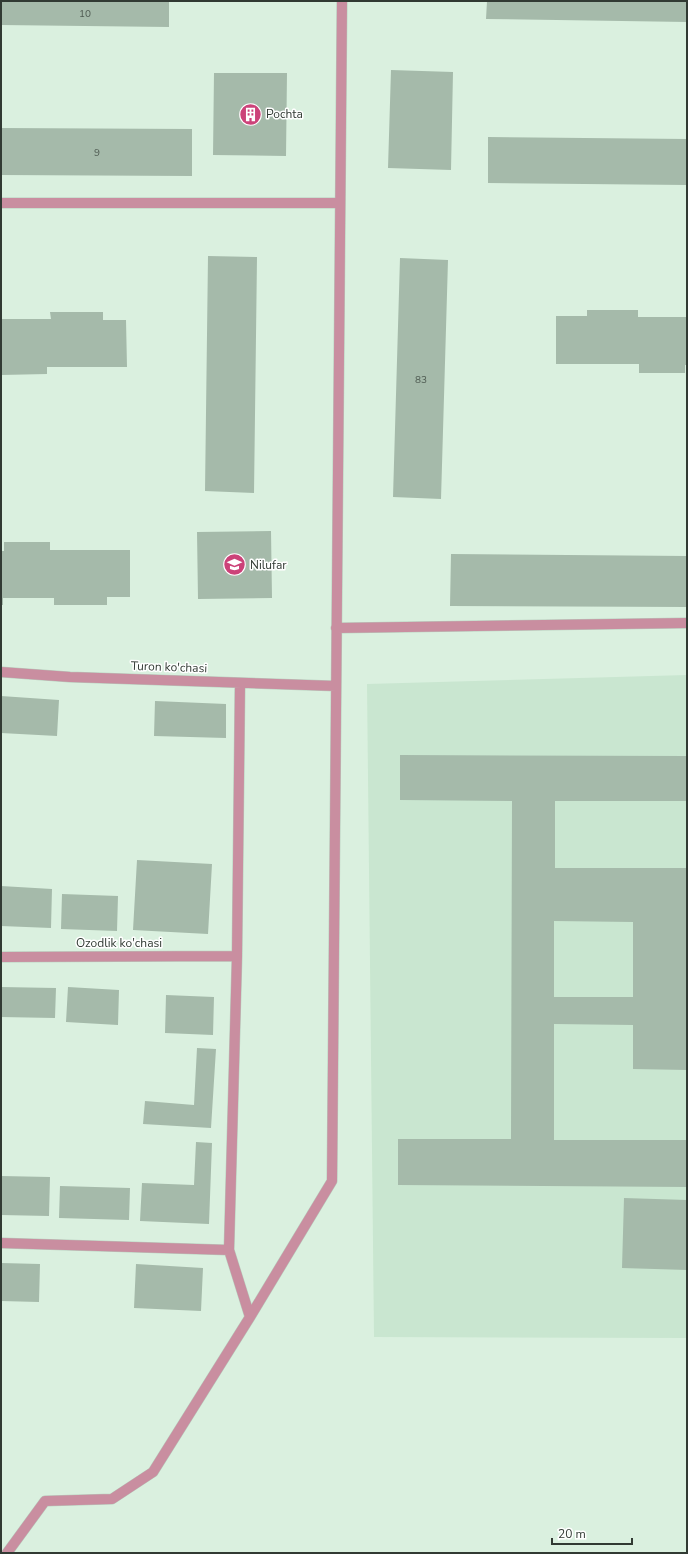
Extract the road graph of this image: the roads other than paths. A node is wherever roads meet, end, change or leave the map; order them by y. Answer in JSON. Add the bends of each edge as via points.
{"nodes":[{"id":1,"x":342,"y":1,"type":"edge"},
{"id":2,"x":1,"y":203,"type":"edge"},
{"id":3,"x":340,"y":203,"type":"junction"},
{"id":4,"x":687,"y":623,"type":"edge"},
{"id":5,"x":336,"y":628,"type":"junction"},
{"id":6,"x":1,"y":672,"type":"edge"},
{"id":7,"x":240,"y":683,"type":"junction"},
{"id":8,"x":336,"y":686,"type":"junction"},
{"id":9,"x":237,"y":956,"type":"junction"},
{"id":10,"x":1,"y":957,"type":"edge"},
{"id":11,"x":1,"y":1242,"type":"edge"},
{"id":12,"x":229,"y":1250,"type":"junction"},
{"id":13,"x":250,"y":1317,"type":"junction"},
{"id":14,"x":7,"y":1553,"type":"edge"}],
"edges":[{"from":1,"to":3,"type":"street"},
{"from":2,"to":3,"type":"street"},
{"from":3,"to":5,"type":"street"},
{"from":4,"to":5,"type":"street"},
{"from":5,"to":8,"type":"street"},
{"from":6,"to":7,"type":"street","name":"Turon ko'chasi"},
{"from":7,"to":8,"type":"street","name":"Turon ko'chasi"},
{"from":7,"to":9,"type":"street"},
{"from":8,"to":13,"type":"street","via":[[332,1181]]},
{"from":9,"to":10,"type":"street","name":"Ozodlik ko'chasi"},
{"from":9,"to":12,"type":"street"},
{"from":11,"to":12,"type":"street"},
{"from":12,"to":13,"type":"street"},
{"from":13,"to":14,"type":"street","via":[[153,1472],[112,1499],[45,1501]]}]}
